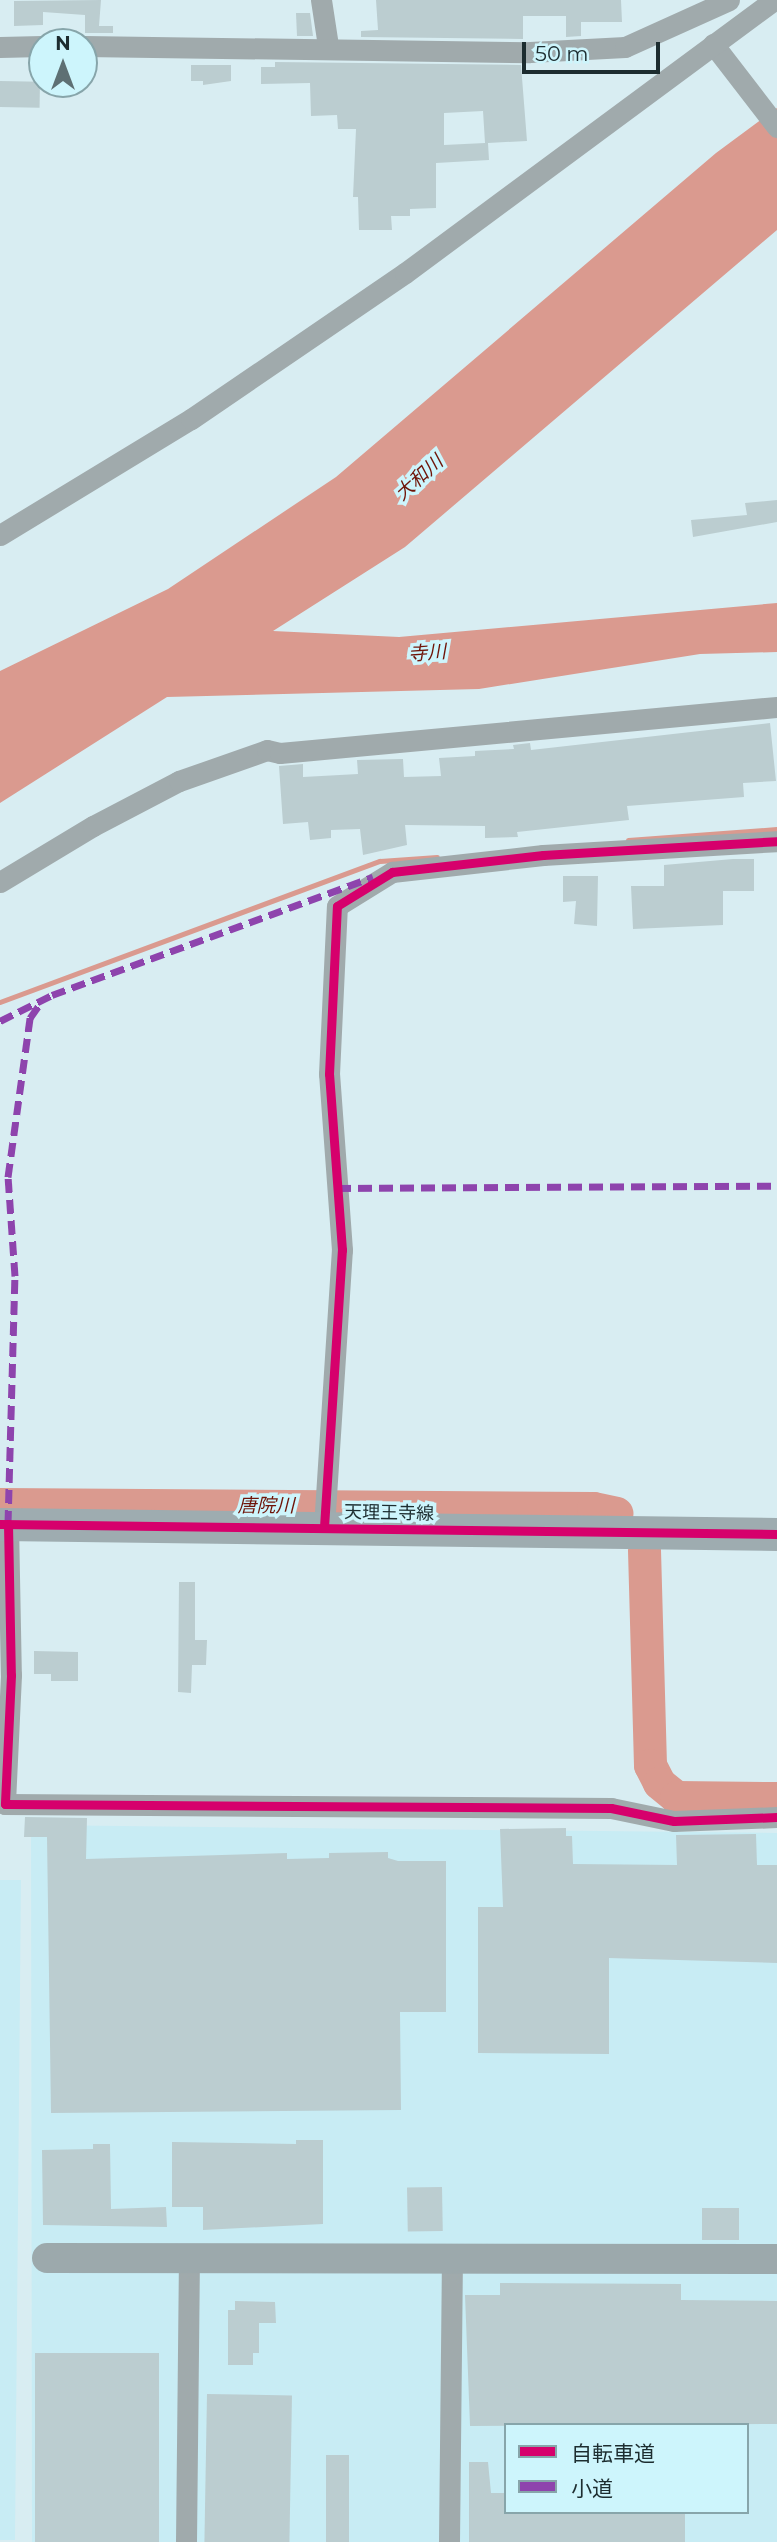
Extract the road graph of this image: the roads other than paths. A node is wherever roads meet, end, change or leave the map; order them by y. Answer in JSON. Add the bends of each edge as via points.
{"nodes":[{"id":1,"x":321,"y":0,"type":"edge"},
{"id":2,"x":729,"y":0,"type":"edge"},
{"id":3,"x":774,"y":0,"type":"edge"},
{"id":4,"x":98,"y":46,"type":"edge"},
{"id":5,"x":328,"y":46,"type":"junction"},
{"id":6,"x":0,"y":47,"type":"edge"},
{"id":7,"x":28,"y":47,"type":"edge"},
{"id":8,"x":717,"y":49,"type":"junction"},
{"id":9,"x":777,"y":127,"type":"edge"},
{"id":10,"x":0,"y":535,"type":"edge"},
{"id":11,"x":777,"y":708,"type":"edge"},
{"id":12,"x":777,"y":841,"type":"edge"},
{"id":13,"x":0,"y":882,"type":"edge"},
{"id":14,"x":4,"y":1524,"type":"edge"},
{"id":15,"x":324,"y":1527,"type":"junction"},
{"id":16,"x":777,"y":1534,"type":"edge"},
{"id":17,"x":777,"y":1817,"type":"edge"},
{"id":18,"x":189,"y":2257,"type":"junction"},
{"id":19,"x":452,"y":2257,"type":"junction"},
{"id":20,"x":47,"y":2258,"type":"dead end"},
{"id":21,"x":777,"y":2259,"type":"edge"},
{"id":22,"x":186,"y":2542,"type":"edge"},
{"id":23,"x":449,"y":2542,"type":"edge"}],
"edges":[{"from":1,"to":5,"type":"street"},
{"from":2,"to":5,"type":"street","via":[[654,38],[625,47],[530,52]]},
{"from":3,"to":8,"type":"street"},
{"from":4,"to":5,"type":"street"},
{"from":6,"to":7,"type":"street"},
{"from":8,"to":9,"type":"street"},
{"from":8,"to":10,"type":"street","via":[[405,273],[191,419]]},
{"from":11,"to":13,"type":"street","via":[[280,753],[267,750],[179,781],[93,825]]},
{"from":12,"to":15,"type":"street","via":[[543,855],[392,872],[337,906],[329,1074],[342,1250]]},
{"from":14,"to":15,"type":"main road","name":"天理王寺線"},
{"from":14,"to":17,"type":"street","via":[[11,1675],[5,1804],[611,1808],[674,1821]]},
{"from":15,"to":16,"type":"main road","name":"天理王寺線"},
{"from":18,"to":19,"type":"street"},
{"from":18,"to":20,"type":"street"},
{"from":18,"to":22,"type":"street"},
{"from":19,"to":21,"type":"street"},
{"from":19,"to":23,"type":"street"}]}
